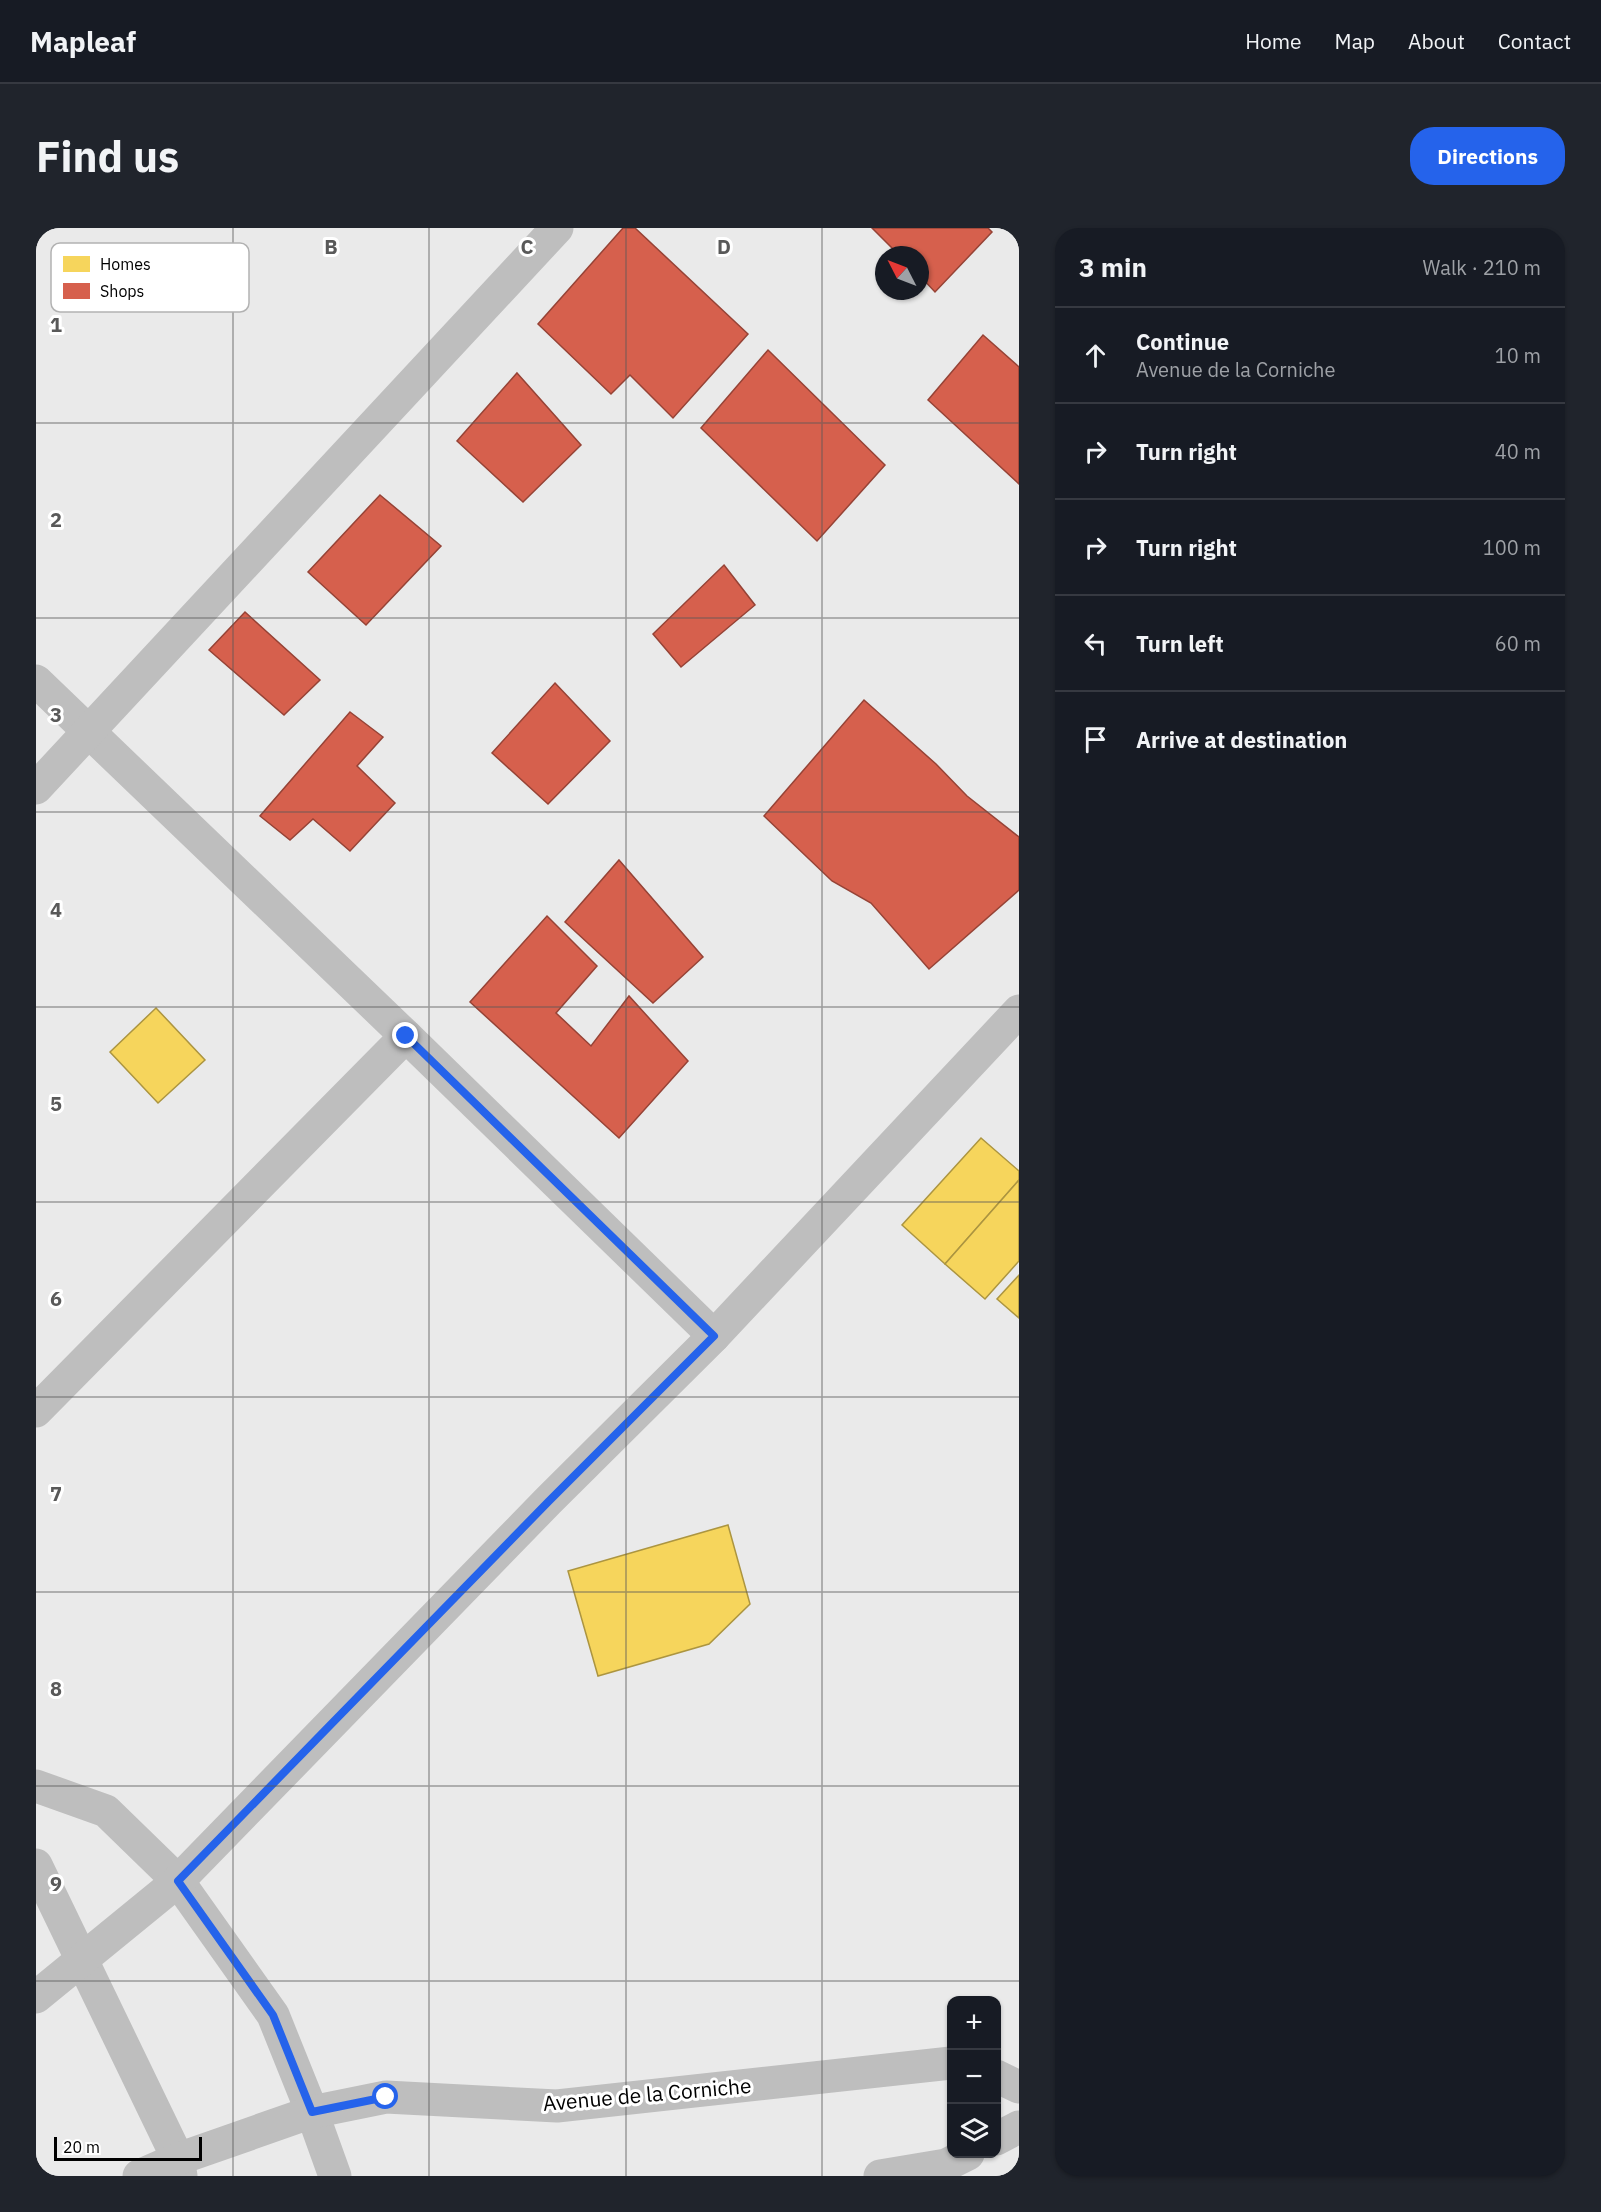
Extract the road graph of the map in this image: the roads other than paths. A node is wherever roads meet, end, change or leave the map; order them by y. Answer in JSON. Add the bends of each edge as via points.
{"nodes":[{"id":1,"x":557,"y":228,"type":"edge"},
{"id":2,"x":36,"y":681,"type":"edge"},
{"id":3,"x":89,"y":733,"type":"junction"},
{"id":4,"x":36,"y":788,"type":"edge"},
{"id":5,"x":1019,"y":1011,"type":"edge"},
{"id":6,"x":406,"y":1036,"type":"junction"},
{"id":7,"x":714,"y":1336,"type":"junction"},
{"id":8,"x":36,"y":1411,"type":"edge"},
{"id":9,"x":36,"y":1786,"type":"edge"},
{"id":10,"x":36,"y":1865,"type":"edge"},
{"id":11,"x":178,"y":1881,"type":"junction"},
{"id":12,"x":82,"y":1959,"type":"junction"},
{"id":13,"x":36,"y":1997,"type":"edge"},
{"id":14,"x":947,"y":2062,"type":"edge"},
{"id":15,"x":1001,"y":2078,"type":"edge"},
{"id":16,"x":1019,"y":2087,"type":"edge"},
{"id":17,"x":312,"y":2112,"type":"junction"},
{"id":18,"x":1019,"y":2127,"type":"edge"},
{"id":19,"x":1001,"y":2136,"type":"edge"},
{"id":20,"x":960,"y":2158,"type":"edge"},
{"id":21,"x":180,"y":2168,"type":"edge"},
{"id":22,"x":139,"y":2176,"type":"edge"},
{"id":23,"x":335,"y":2176,"type":"edge"},
{"id":24,"x":880,"y":2176,"type":"edge"}],
"edges":[{"from":1,"to":3,"type":"street"},
{"from":2,"to":3,"type":"street"},
{"from":3,"to":4,"type":"street"},
{"from":3,"to":6,"type":"street"},
{"from":5,"to":7,"type":"street"},
{"from":6,"to":7,"type":"street"},
{"from":6,"to":8,"type":"street"},
{"from":7,"to":11,"type":"street"},
{"from":9,"to":11,"type":"street","via":[[106,1811]]},
{"from":10,"to":12,"type":"street"},
{"from":11,"to":12,"type":"street"},
{"from":11,"to":17,"type":"street","via":[[273,2015]]},
{"from":12,"to":13,"type":"street"},
{"from":12,"to":21,"type":"street"},
{"from":14,"to":17,"type":"street","name":"Avenue de la Corniche","via":[[557,2106],[386,2097]]},
{"from":15,"to":16,"type":"street"},
{"from":17,"to":21,"type":"street","name":"Avenue de la Corniche"},
{"from":17,"to":23,"type":"street"},
{"from":18,"to":19,"type":"street"},
{"from":20,"to":24,"type":"street","via":[[946,2165]]},
{"from":21,"to":22,"type":"street","name":"Avenue de la Corniche"}]}
